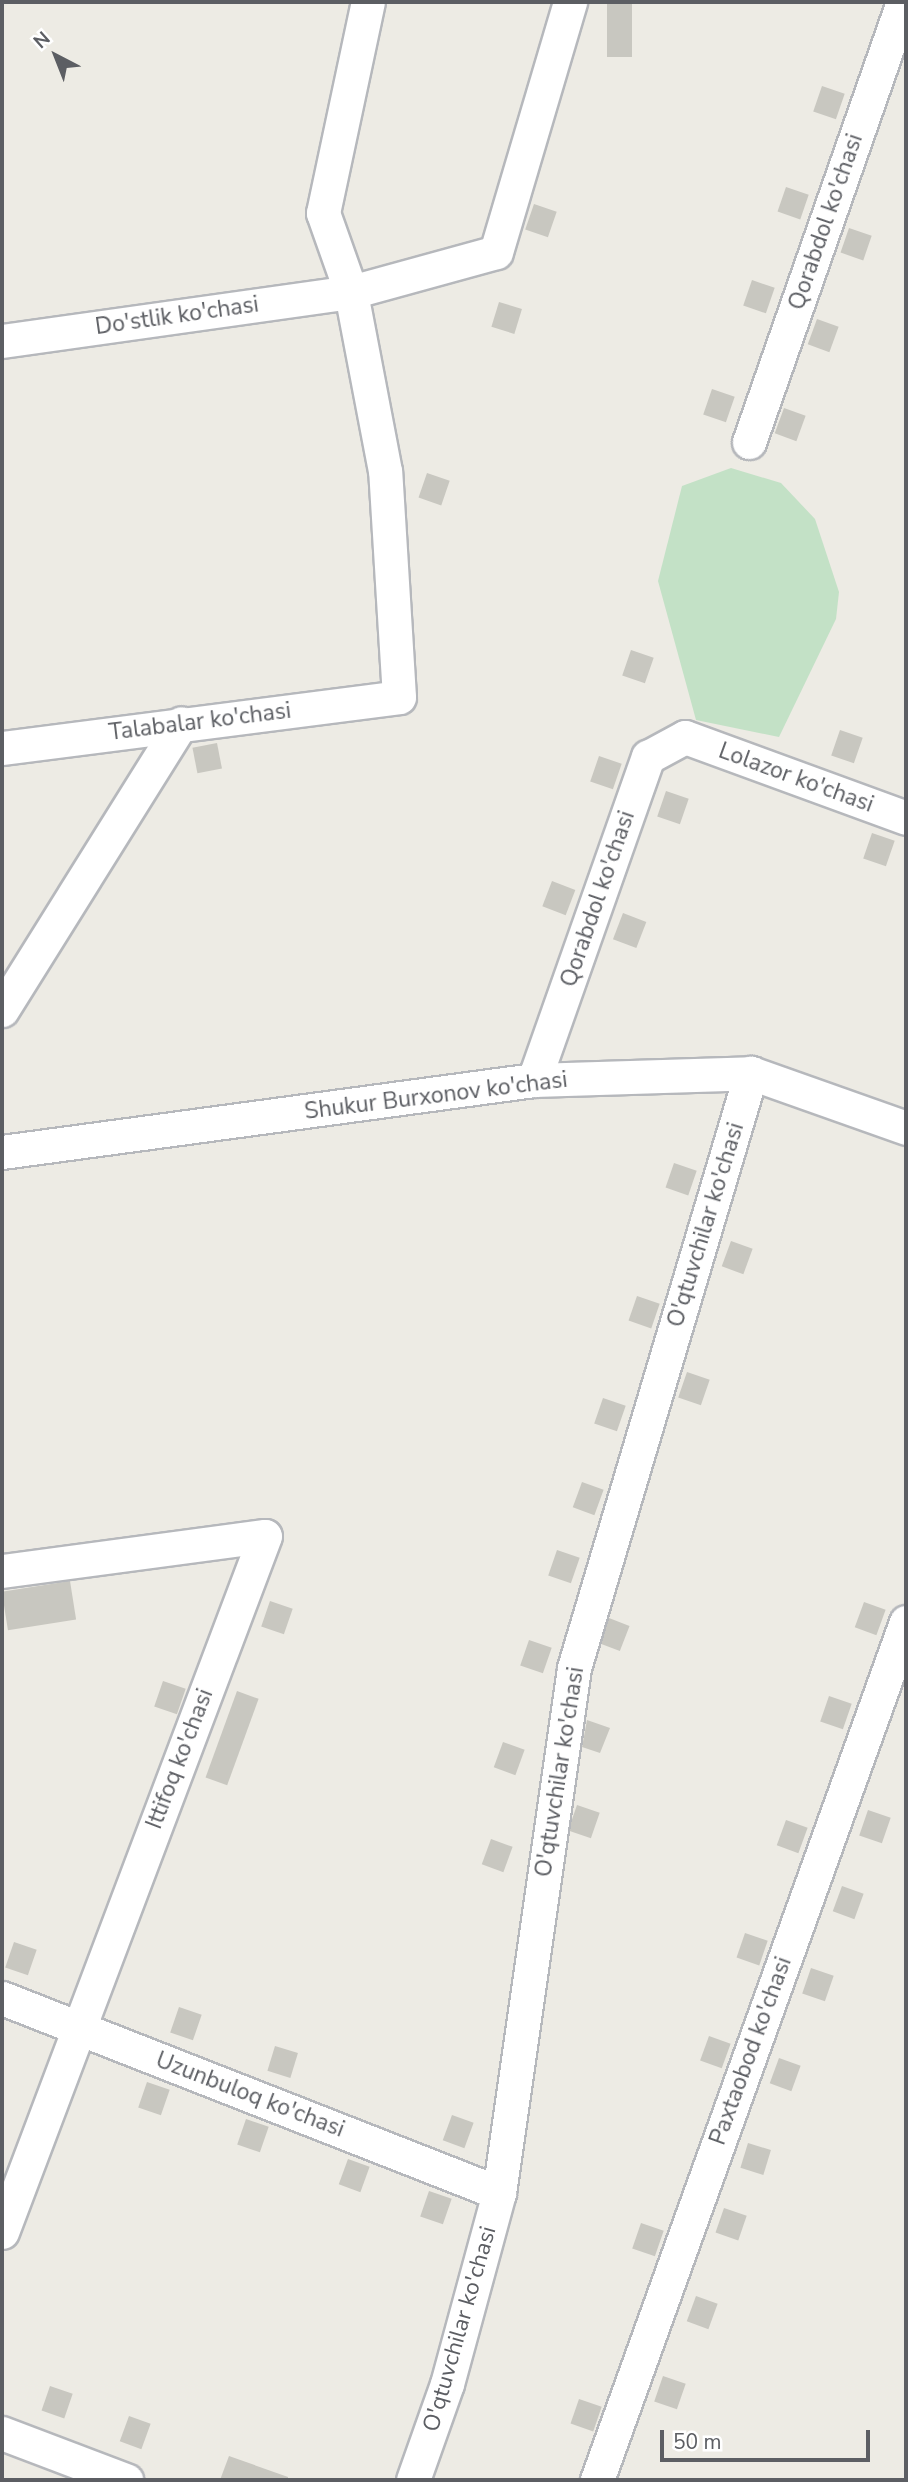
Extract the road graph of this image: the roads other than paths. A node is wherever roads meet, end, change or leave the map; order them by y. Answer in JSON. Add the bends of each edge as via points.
{"nodes":[{"id":1,"x":368,"y":2,"type":"edge"},
{"id":2,"x":570,"y":2,"type":"edge"},
{"id":3,"x":903,"y":2,"type":"edge"},
{"id":4,"x":351,"y":292,"type":"junction"},
{"id":5,"x":2,"y":341,"type":"edge"},
{"id":6,"x":749,"y":442,"type":"dead end"},
{"id":7,"x":181,"y":723,"type":"junction"},
{"id":8,"x":685,"y":737,"type":"joint"},
{"id":9,"x":2,"y":748,"type":"edge"},
{"id":10,"x":906,"y":818,"type":"edge"},
{"id":11,"x":2,"y":1010,"type":"edge"},
{"id":12,"x":751,"y":1073,"type":"junction"},
{"id":13,"x":534,"y":1080,"type":"junction"},
{"id":14,"x":906,"y":1128,"type":"edge"},
{"id":15,"x":2,"y":1152,"type":"edge"},
{"id":16,"x":2,"y":1571,"type":"edge"},
{"id":17,"x":906,"y":1622,"type":"edge"},
{"id":18,"x":2,"y":1998,"type":"edge"},
{"id":19,"x":78,"y":2028,"type":"junction"},
{"id":20,"x":499,"y":2193,"type":"junction"},
{"id":21,"x":2,"y":2232,"type":"edge"},
{"id":22,"x":2,"y":2433,"type":"edge"},
{"id":23,"x":126,"y":2480,"type":"edge"},
{"id":24,"x":413,"y":2480,"type":"edge"},
{"id":25,"x":597,"y":2480,"type":"edge"}],
"edges":[{"from":1,"to":4,"type":"street","via":[[323,213]]},
{"from":2,"to":4,"type":"street","name":"Do'stlik ko'chasi","via":[[496,252]]},
{"from":3,"to":6,"type":"street","name":"Qorabdol ko'chasi"},
{"from":4,"to":5,"type":"street","name":"Do'stlik ko'chasi"},
{"from":4,"to":7,"type":"street","name":"Talabalar ko'chasi","via":[[385,471],[398,697]]},
{"from":7,"to":9,"type":"street","name":"Talabalar ko'chasi"},
{"from":7,"to":11,"type":"street"},
{"from":8,"to":10,"type":"street","name":"Lolazor ko'chasi"},
{"from":8,"to":13,"type":"street","name":"Qorabdol ko'chasi","via":[[648,757]]},
{"from":12,"to":13,"type":"street","name":"Shukur Burxonov ko'chasi"},
{"from":12,"to":14,"type":"street","name":"Shukur Burxonov ko'chasi"},
{"from":12,"to":20,"type":"street","name":"O'qtuvchilar ko'chasi","via":[[574,1668]]},
{"from":13,"to":15,"type":"street","name":"Shukur Burxonov ko'chasi"},
{"from":16,"to":19,"type":"street","name":"Ittifoq ko'chasi","via":[[265,1535]]},
{"from":17,"to":25,"type":"street","name":"Paxtaobod ko'chasi"},
{"from":18,"to":19,"type":"street","name":"Uzunbuloq ko'chasi"},
{"from":19,"to":20,"type":"street","name":"Uzunbuloq ko'chasi"},
{"from":19,"to":21,"type":"street","name":"Ittifoq ko'chasi"},
{"from":20,"to":24,"type":"street","name":"O'qtuvchilar ko'chasi","via":[[447,2384]]},
{"from":22,"to":23,"type":"street"}]}
